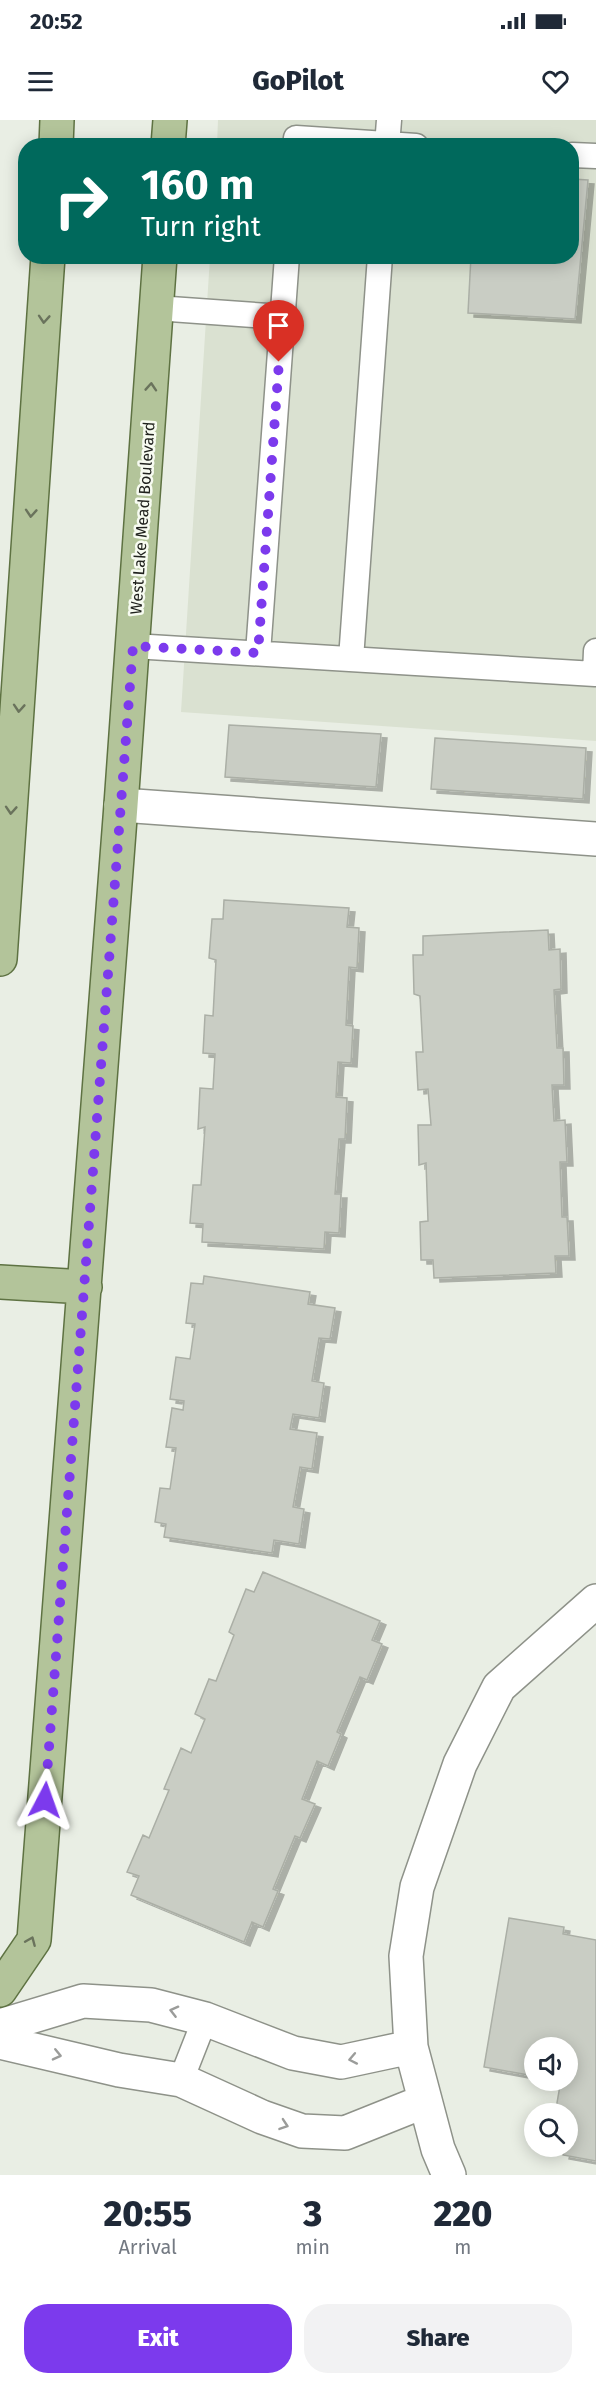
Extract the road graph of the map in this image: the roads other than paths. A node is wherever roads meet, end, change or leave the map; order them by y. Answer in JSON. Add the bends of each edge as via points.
{"nodes":[{"id":1,"x":57,"y":120,"type":"edge"},
{"id":2,"x":170,"y":120,"type":"edge"},
{"id":3,"x":388,"y":136,"type":"edge"},
{"id":4,"x":56,"y":138,"type":"edge"},
{"id":5,"x":169,"y":138,"type":"edge"},
{"id":6,"x":296,"y":138,"type":"edge"},
{"id":7,"x":579,"y":155,"type":"edge"},
{"id":8,"x":596,"y":156,"type":"edge"},
{"id":9,"x":47,"y":264,"type":"edge"},
{"id":10,"x":159,"y":264,"type":"edge"},
{"id":11,"x":286,"y":264,"type":"edge"},
{"id":12,"x":379,"y":264,"type":"edge"},
{"id":13,"x":156,"y":308,"type":"junction"},
{"id":14,"x":282,"y":317,"type":"junction"},
{"id":15,"x":133,"y":646,"type":"junction"},
{"id":16,"x":596,"y":651,"type":"edge"},
{"id":17,"x":258,"y":653,"type":"junction"},
{"id":18,"x":351,"y":659,"type":"junction"},
{"id":19,"x":8,"y":751,"type":"edge"},
{"id":20,"x":121,"y":805,"type":"junction"},
{"id":21,"x":596,"y":839,"type":"edge"},
{"id":22,"x":0,"y":959,"type":"edge"},
{"id":23,"x":0,"y":1282,"type":"edge"},
{"id":24,"x":85,"y":1287,"type":"junction"},
{"id":25,"x":596,"y":1601,"type":"edge"},
{"id":26,"x":0,"y":1990,"type":"edge"},
{"id":27,"x":205,"y":2019,"type":"junction"},
{"id":28,"x":0,"y":2026,"type":"edge"},
{"id":29,"x":0,"y":2042,"type":"edge"},
{"id":30,"x":411,"y":2047,"type":"junction"},
{"id":31,"x":181,"y":2080,"type":"junction"},
{"id":32,"x":425,"y":2102,"type":"junction"},
{"id":33,"x":449,"y":2175,"type":"edge"}],
"edges":[{"from":1,"to":4,"type":"main road"},
{"from":2,"to":5,"type":"main road"},
{"from":3,"to":6,"type":"lane"},
{"from":7,"to":8,"type":"lane"},
{"from":9,"to":19,"type":"main road","one_way":true},
{"from":10,"to":13,"type":"main road","name":"West Lake Mead Boulevard"},
{"from":11,"to":14,"type":"lane"},
{"from":12,"to":18,"type":"lane"},
{"from":13,"to":14,"type":"lane"},
{"from":15,"to":13,"type":"main road","name":"West Lake Mead Boulevard","one_way":true},
{"from":14,"to":17,"type":"lane"},
{"from":15,"to":17,"type":"lane"},
{"from":15,"to":20,"type":"main road","name":"West Lake Mead Boulevard"},
{"from":16,"to":18,"type":"lane","via":[[595,674]]},
{"from":17,"to":18,"type":"lane"},
{"from":19,"to":22,"type":"main road","one_way":true},
{"from":20,"to":21,"type":"street"},
{"from":20,"to":24,"type":"main road","name":"West Lake Mead Boulevard"},
{"from":23,"to":24,"type":"main road"},
{"from":26,"to":24,"type":"main road","name":"West Lake Mead Boulevard","one_way":true,"via":[[34,1940]]},
{"from":25,"to":30,"type":"street","via":[[499,1687],[460,1764],[417,1887],[406,1956]]},
{"from":27,"to":28,"type":"street","one_way":true,"via":[[151,2005],[83,2001]]},
{"from":30,"to":27,"type":"street","one_way":true,"via":[[341,2062],[293,2053]]},
{"from":27,"to":31,"type":"lane"},
{"from":29,"to":31,"type":"street","one_way":true},
{"from":30,"to":32,"type":"street"},
{"from":31,"to":32,"type":"street","one_way":true,"via":[[302,2131],[345,2133]]},
{"from":32,"to":33,"type":"street"}]}
